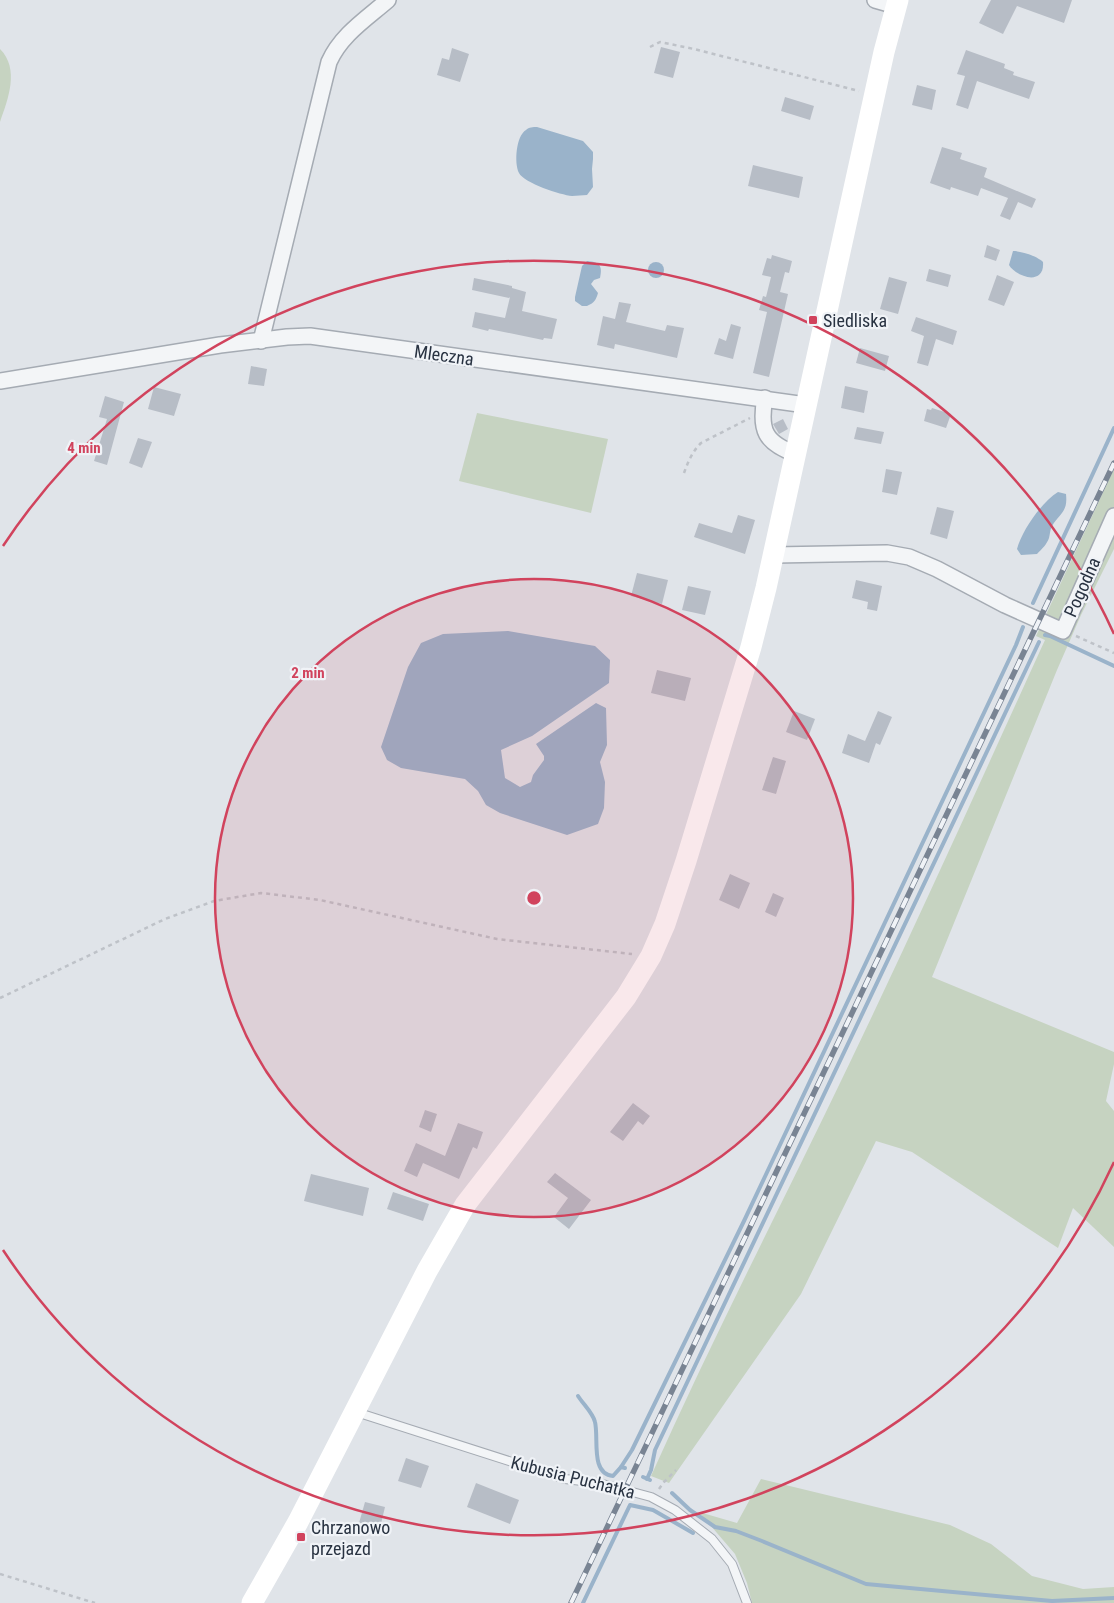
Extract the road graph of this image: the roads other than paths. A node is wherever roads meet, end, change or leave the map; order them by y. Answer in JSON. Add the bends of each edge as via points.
{"nodes":[{"id":1,"x":388,"y":0,"type":"edge"},
{"id":2,"x":875,"y":0,"type":"edge"},
{"id":3,"x":897,"y":3,"type":"edge"},
{"id":4,"x":261,"y":341,"type":"junction"},
{"id":5,"x":0,"y":381,"type":"edge"},
{"id":6,"x":764,"y":398,"type":"junction"},
{"id":7,"x":806,"y":405,"type":"junction"},
{"id":8,"x":796,"y":454,"type":"junction"},
{"id":9,"x":1114,"y":516,"type":"edge"},
{"id":10,"x":774,"y":555,"type":"junction"},
{"id":11,"x":354,"y":1412,"type":"junction"},
{"id":12,"x":252,"y":1603,"type":"edge"},
{"id":13,"x":746,"y":1603,"type":"edge"}],
"edges":[{"from":1,"to":4,"type":"street","via":[[342,39],[329,62]]},
{"from":2,"to":3,"type":"street"},
{"from":3,"to":7,"type":"main road"},
{"from":4,"to":5,"type":"street","name":"Mleczna"},
{"from":4,"to":6,"type":"street","name":"Mleczna","via":[[310,336]]},
{"from":6,"to":7,"type":"street","name":"Mleczna"},
{"from":6,"to":8,"type":"street","via":[[761,416],[769,440]]},
{"from":7,"to":8,"type":"main road"},
{"from":8,"to":10,"type":"main road"},
{"from":9,"to":10,"type":"street","name":"Pogodna","via":[[1063,631],[909,557],[887,553]]},
{"from":10,"to":11,"type":"main road","via":[[686,861],[651,956],[626,997],[465,1205]]},
{"from":11,"to":12,"type":"main road"},
{"from":11,"to":13,"type":"lane","name":"Kubusia Puchatka","via":[[565,1479],[599,1483],[655,1498],[712,1539],[732,1564]]}]}
